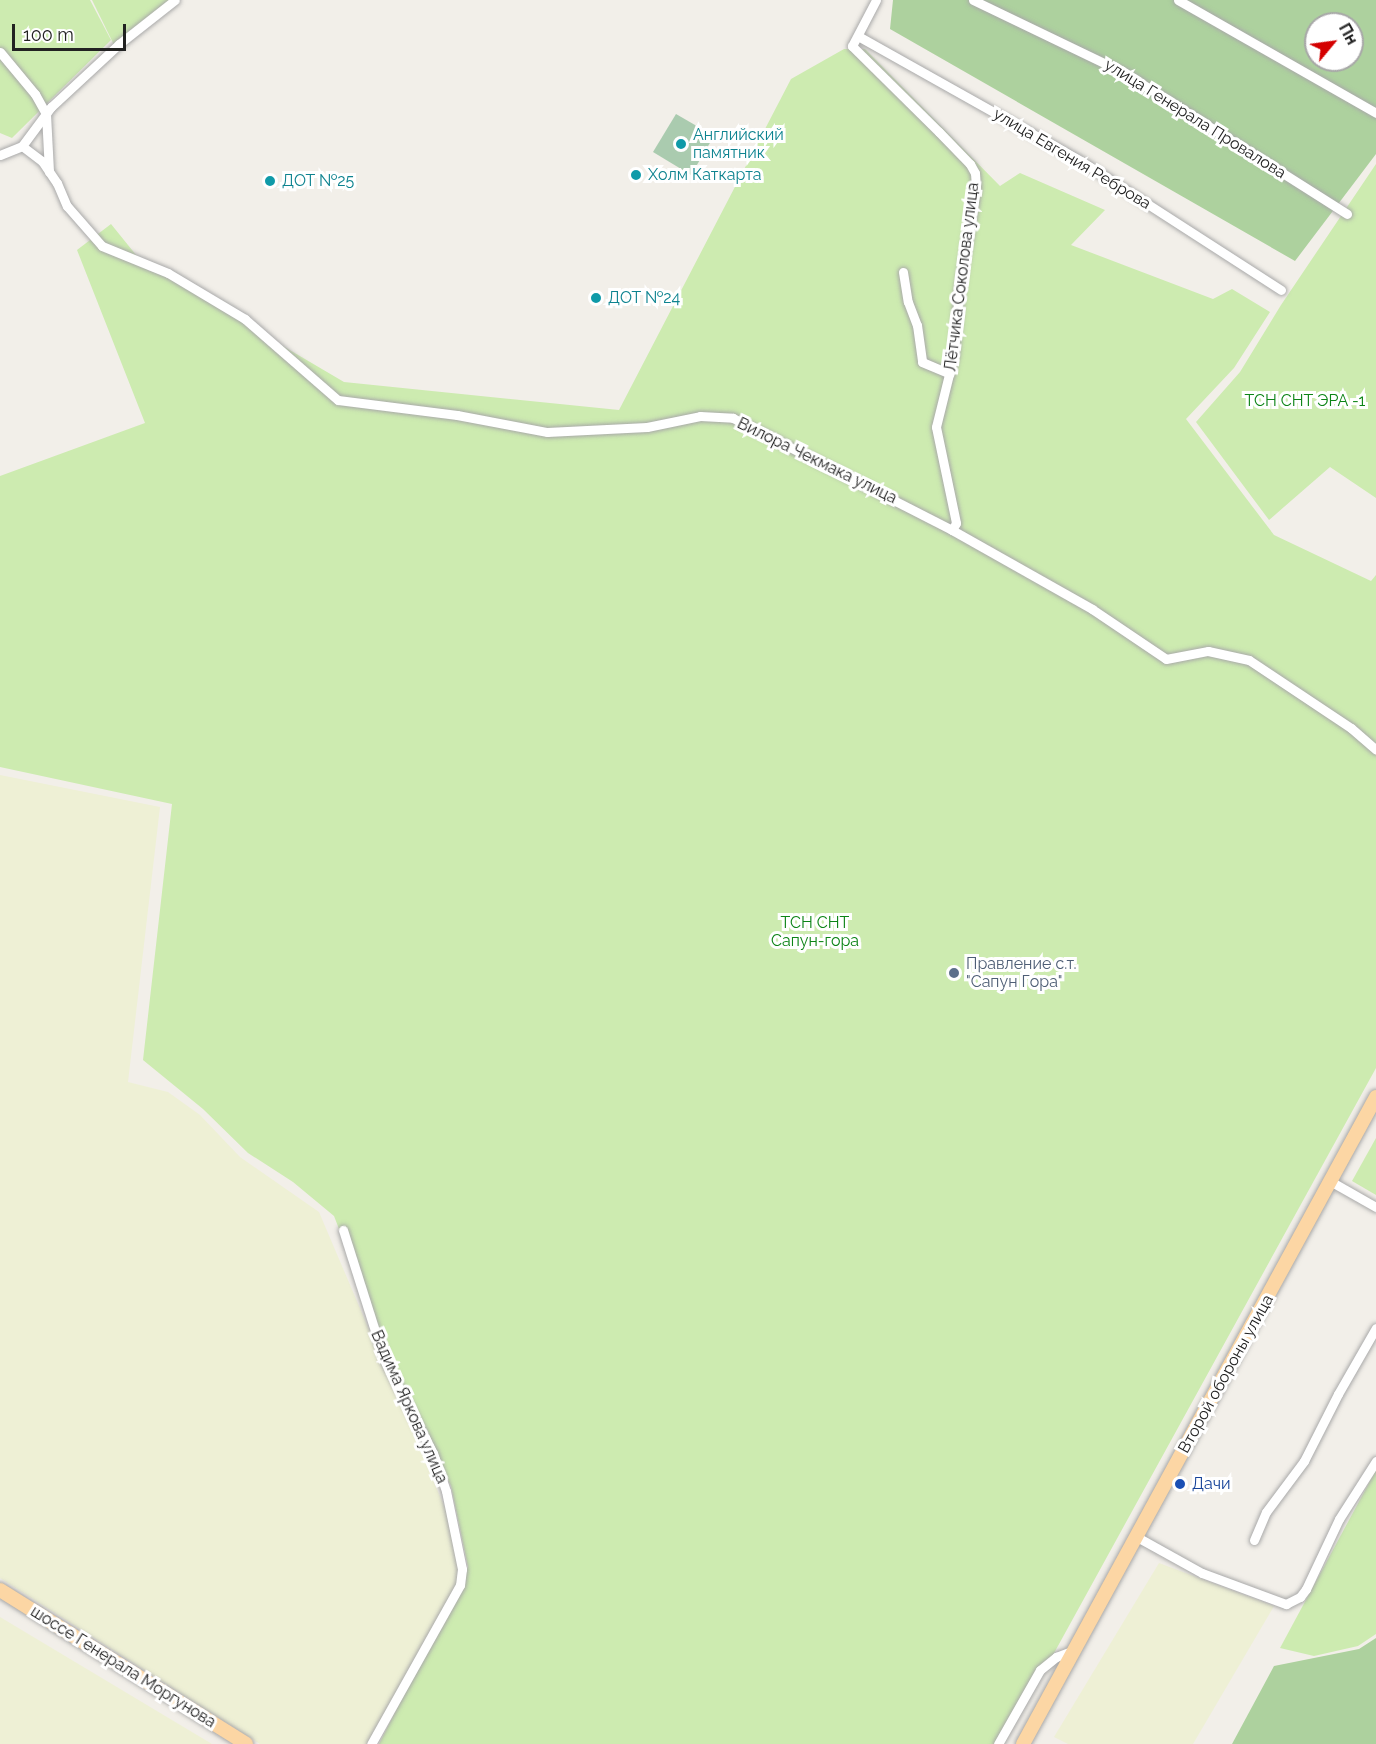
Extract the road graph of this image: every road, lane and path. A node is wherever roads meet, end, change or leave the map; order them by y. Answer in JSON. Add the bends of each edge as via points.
{"nodes":[{"id":1,"x":175,"y":0,"type":"edge"},
{"id":2,"x":876,"y":0,"type":"edge"},
{"id":3,"x":973,"y":0,"type":"edge"},
{"id":4,"x":1178,"y":0,"type":"edge"},
{"id":5,"x":858,"y":36,"type":"junction"},
{"id":6,"x":0,"y":52,"type":"edge"},
{"id":7,"x":1376,"y":113,"type":"edge"},
{"id":8,"x":46,"y":114,"type":"junction"},
{"id":9,"x":22,"y":146,"type":"junction"},
{"id":10,"x":0,"y":155,"type":"edge"},
{"id":11,"x":49,"y":172,"type":"junction"},
{"id":12,"x":1347,"y":214,"type":"dead end"},
{"id":13,"x":903,"y":272,"type":"dead end"},
{"id":14,"x":1281,"y":290,"type":"dead end"},
{"id":15,"x":950,"y":374,"type":"junction"},
{"id":16,"x":952,"y":530,"type":"junction"},
{"id":17,"x":1376,"y":750,"type":"edge"},
{"id":18,"x":1376,"y":1097,"type":"edge"},
{"id":19,"x":1330,"y":1181,"type":"junction"},
{"id":20,"x":1376,"y":1207,"type":"edge"},
{"id":21,"x":343,"y":1230,"type":"dead end"},
{"id":22,"x":1376,"y":1328,"type":"edge"},
{"id":23,"x":1374,"y":1466,"type":"edge"},
{"id":24,"x":1137,"y":1537,"type":"junction"},
{"id":25,"x":1254,"y":1540,"type":"dead end"},
{"id":26,"x":0,"y":1590,"type":"edge"},
{"id":27,"x":1074,"y":1650,"type":"junction"},
{"id":28,"x":246,"y":1744,"type":"edge"},
{"id":29,"x":371,"y":1744,"type":"edge"},
{"id":30,"x":998,"y":1744,"type":"edge"},
{"id":31,"x":1023,"y":1744,"type":"edge"}],
"edges":[{"from":1,"to":8,"type":"street","via":[[119,44]]},
{"from":2,"to":5,"type":"street"},
{"from":3,"to":12,"type":"street","name":"улица Генерала Провалова","via":[[1125,73]]},
{"from":4,"to":7,"type":"street"},
{"from":5,"to":14,"type":"street","name":"улица Евгения Реброва","via":[[1081,161]]},
{"from":5,"to":15,"type":"street","name":"Лётчика Соколова улица","via":[[852,46],[975,173]]},
{"from":6,"to":8,"type":"street","via":[[35,94]]},
{"from":8,"to":9,"type":"street"},
{"from":8,"to":11,"type":"street"},
{"from":9,"to":10,"type":"street"},
{"from":9,"to":11,"type":"street","name":"Вилора Чекмака улица","via":[[42,161]]},
{"from":11,"to":16,"type":"street","name":"Вилора Чекмака улица","via":[[67,206],[102,246],[168,273],[245,319],[338,400],[547,432],[647,427],[700,416],[733,418]]},
{"from":13,"to":15,"type":"street","via":[[922,362]]},
{"from":15,"to":16,"type":"street","name":"Лётчика Соколова улица","via":[[936,427],[956,523]]},
{"from":16,"to":17,"type":"street","name":"Вилора Чекмака улица","via":[[1092,609],[1166,659],[1208,651],[1249,660],[1351,728]]},
{"from":18,"to":19,"type":"main road","name":"Второй обороны улица"},
{"from":19,"to":20,"type":"street"},
{"from":19,"to":24,"type":"main road","name":"Второй обороны улица"},
{"from":21,"to":29,"type":"street","name":"Вадима Яркова улица","via":[[384,1359],[432,1453],[446,1491],[462,1569],[460,1585]]},
{"from":22,"to":25,"type":"street","via":[[1304,1461],[1266,1512]]},
{"from":23,"to":24,"type":"street","via":[[1339,1519],[1306,1588],[1300,1597],[1286,1604],[1202,1574]]},
{"from":24,"to":27,"type":"main road","name":"Второй обороны улица"},
{"from":26,"to":28,"type":"main road","name":"шоссе Генерала Моргунова"},
{"from":27,"to":30,"type":"street","via":[[1056,1657],[1040,1670]]},
{"from":27,"to":31,"type":"main road","name":"Второй обороны улица"}]}
